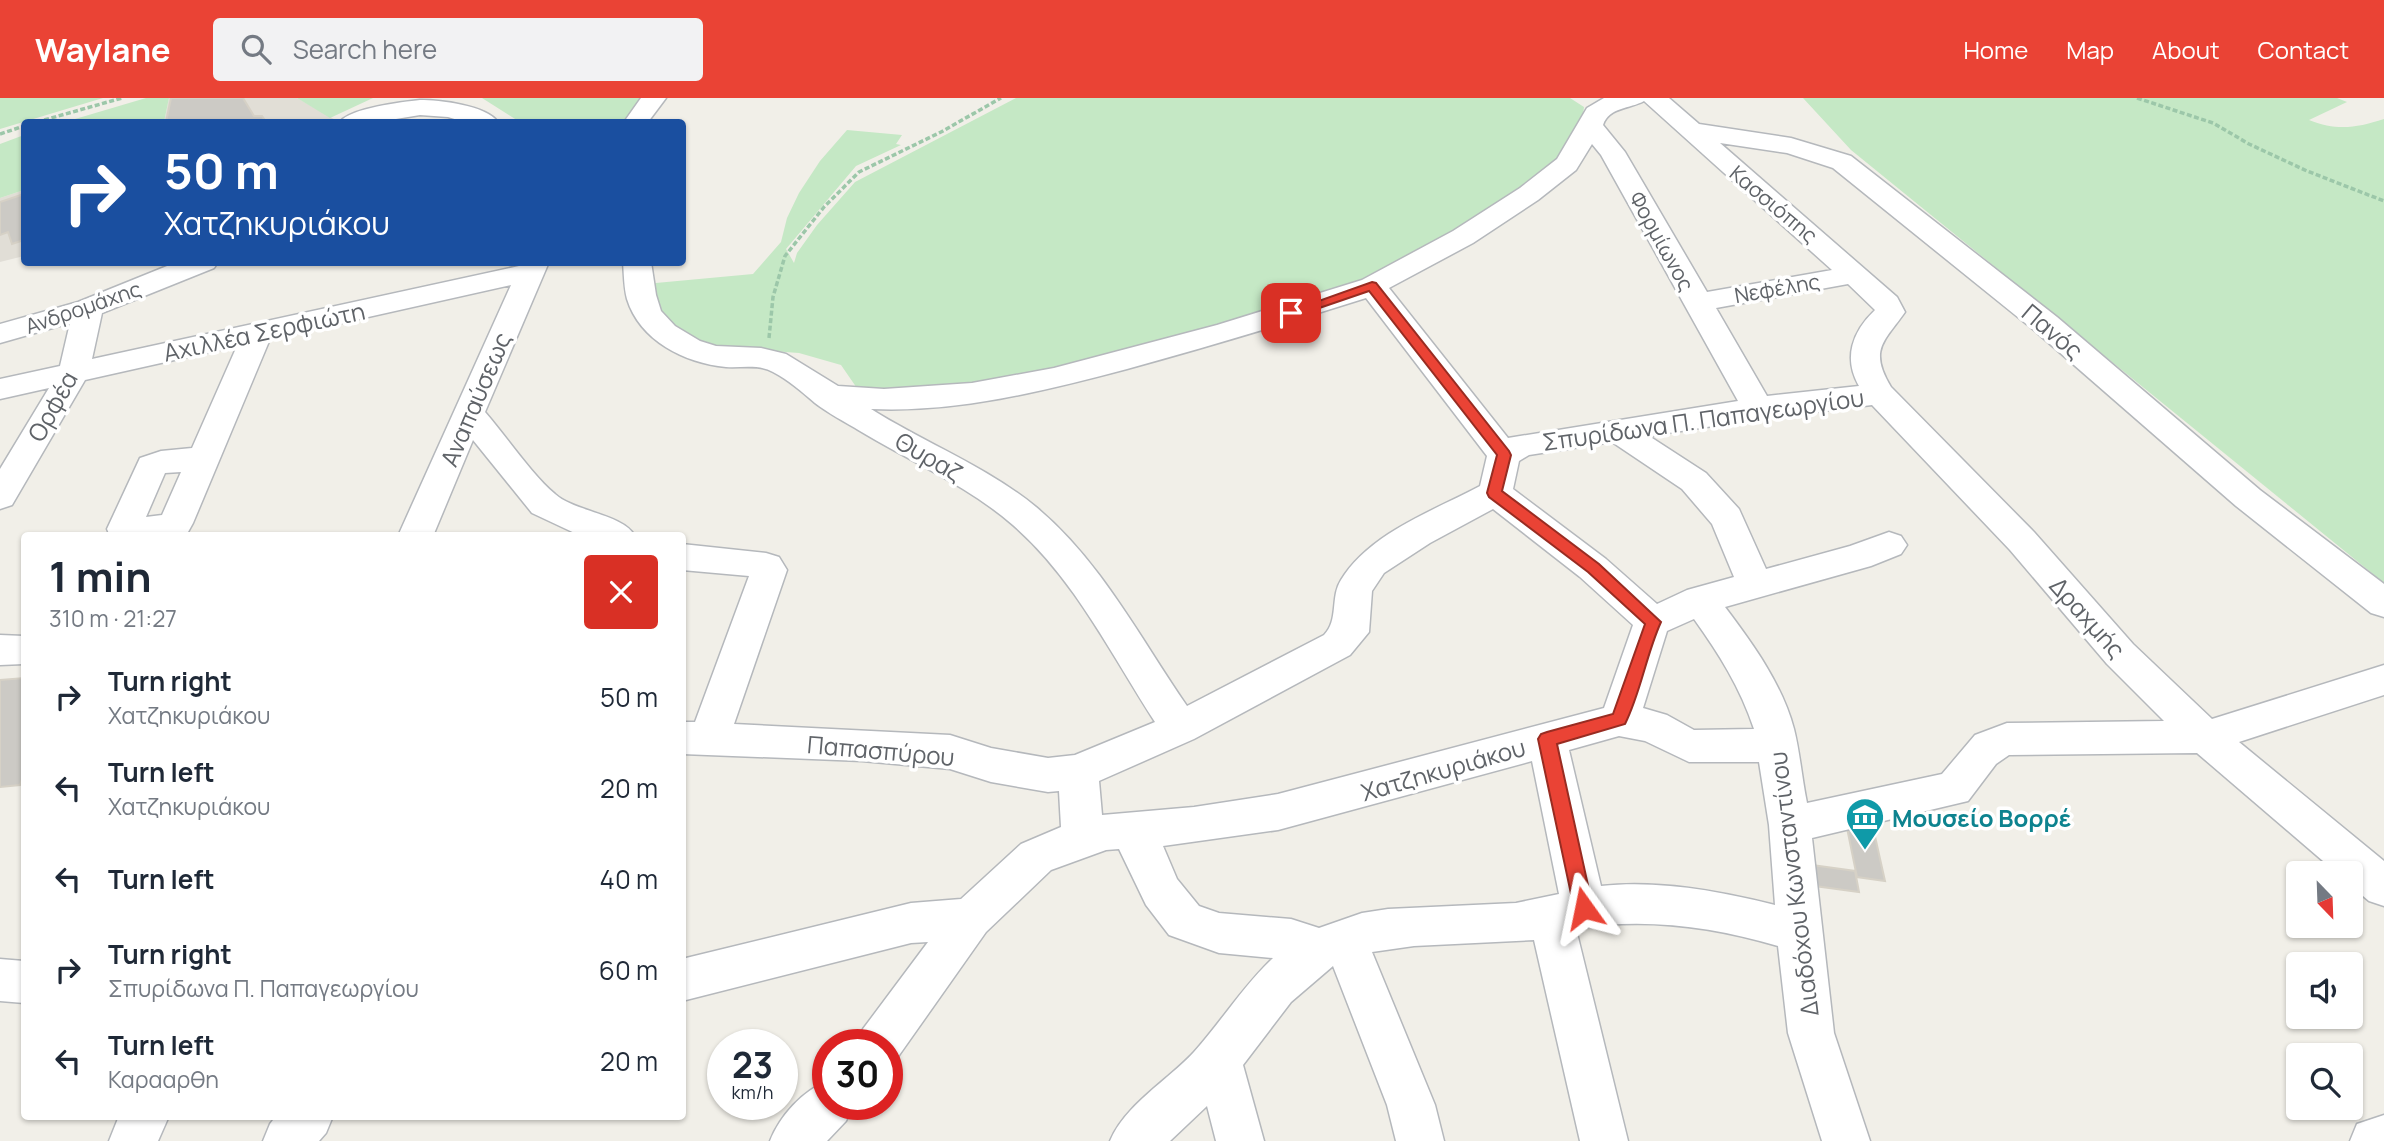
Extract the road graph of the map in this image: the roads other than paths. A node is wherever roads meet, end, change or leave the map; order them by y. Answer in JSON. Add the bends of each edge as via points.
{"nodes":[{"id":1,"x":654,"y":98,"type":"edge"},
{"id":2,"x":1634,"y":98,"type":"edge"},
{"id":3,"x":1654,"y":98,"type":"edge"},
{"id":4,"x":364,"y":119,"type":"edge"},
{"id":5,"x":478,"y":119,"type":"edge"},
{"id":6,"x":638,"y":119,"type":"edge"},
{"id":7,"x":1590,"y":126,"type":"junction"},
{"id":8,"x":1688,"y":130,"type":"junction"},
{"id":9,"x":194,"y":266,"type":"edge"},
{"id":10,"x":638,"y":266,"type":"edge"},
{"id":11,"x":532,"y":267,"type":"edge"},
{"id":12,"x":1856,"y":274,"type":"junction"},
{"id":13,"x":1372,"y":286,"type":"junction"},
{"id":14,"x":1697,"y":303,"type":"junction"},
{"id":15,"x":88,"y":308,"type":"junction"},
{"id":16,"x":1890,"y":312,"type":"joint"},
{"id":17,"x":258,"y":332,"type":"junction"},
{"id":18,"x":0,"y":334,"type":"edge"},
{"id":19,"x":74,"y":373,"type":"junction"},
{"id":20,"x":0,"y":389,"type":"edge"},
{"id":21,"x":1879,"y":394,"type":"junction"},
{"id":22,"x":827,"y":396,"type":"junction"},
{"id":23,"x":1758,"y":408,"type":"junction"},
{"id":24,"x":470,"y":415,"type":"junction"},
{"id":25,"x":1617,"y":430,"type":"junction"},
{"id":26,"x":1504,"y":455,"type":"junction"},
{"id":27,"x":202,"y":458,"type":"dead end"},
{"id":28,"x":1495,"y":493,"type":"junction"},
{"id":29,"x":0,"y":497,"type":"edge"},
{"id":30,"x":417,"y":532,"type":"edge"},
{"id":31,"x":608,"y":532,"type":"edge"},
{"id":32,"x":1889,"y":545,"type":"dead end"},
{"id":33,"x":686,"y":557,"type":"edge"},
{"id":34,"x":1755,"y":583,"type":"junction"},
{"id":35,"x":1700,"y":600,"type":"junction"},
{"id":36,"x":2384,"y":603,"type":"edge"},
{"id":37,"x":1653,"y":622,"type":"junction"},
{"id":38,"x":0,"y":650,"type":"edge"},
{"id":39,"x":21,"y":650,"type":"edge"},
{"id":40,"x":2384,"y":680,"type":"edge"},
{"id":41,"x":1619,"y":720,"type":"junction"},
{"id":42,"x":1180,"y":728,"type":"junction"},
{"id":43,"x":2205,"y":737,"type":"junction"},
{"id":44,"x":696,"y":738,"type":"edge"},
{"id":45,"x":1547,"y":739,"type":"junction"},
{"id":46,"x":1777,"y":745,"type":"junction"},
{"id":47,"x":1078,"y":772,"type":"junction"},
{"id":48,"x":1790,"y":825,"type":"junction"},
{"id":49,"x":1130,"y":830,"type":"junction"},
{"id":50,"x":1083,"y":837,"type":"junction"},
{"id":51,"x":2384,"y":887,"type":"edge"},
{"id":52,"x":1567,"y":912,"type":"junction"},
{"id":53,"x":971,"y":918,"type":"junction"},
{"id":54,"x":1799,"y":933,"type":"junction"},
{"id":55,"x":1332,"y":944,"type":"junction"},
{"id":56,"x":686,"y":979,"type":"edge"},
{"id":57,"x":0,"y":980,"type":"edge"},
{"id":58,"x":21,"y":982,"type":"edge"},
{"id":59,"x":891,"y":1029,"type":"edge"},
{"id":60,"x":1216,"y":1062,"type":"junction"},
{"id":61,"x":143,"y":1120,"type":"edge"},
{"id":62,"x":306,"y":1120,"type":"edge"},
{"id":63,"x":814,"y":1120,"type":"edge"},
{"id":64,"x":2384,"y":1139,"type":"edge"},
{"id":65,"x":1847,"y":1140,"type":"edge"},
{"id":66,"x":134,"y":1141,"type":"edge"},
{"id":67,"x":288,"y":1141,"type":"edge"},
{"id":68,"x":794,"y":1141,"type":"edge"},
{"id":69,"x":1134,"y":1141,"type":"edge"},
{"id":70,"x":1240,"y":1141,"type":"edge"},
{"id":71,"x":1420,"y":1141,"type":"edge"},
{"id":72,"x":1604,"y":1141,"type":"edge"},
{"id":73,"x":2374,"y":1141,"type":"edge"}],
"edges":[{"from":1,"to":6,"type":"street"},
{"from":2,"to":7,"type":"street","via":[[1599,109]]},
{"from":3,"to":8,"type":"street","name":"Κασσιόπης"},
{"from":4,"to":5,"type":"street","via":[[438,106]]},
{"from":7,"to":13,"type":"street","via":[[1567,164],[1529,194]]},
{"from":7,"to":14,"type":"street","name":"Φορμίωνος","via":[[1612,152]]},
{"from":8,"to":12,"type":"street","name":"Κασσιόπης"},
{"from":8,"to":36,"type":"street","name":"Πανός","via":[[1791,146],[1842,162],[2046,324],[2248,498]]},
{"from":9,"to":15,"type":"street","name":"Ανδρομάχης"},
{"from":10,"to":22,"type":"street","name":"Θυραζ","via":[[642,299],[658,328],[700,351],[726,357],[767,357]]},
{"from":11,"to":17,"type":"street","name":"Αχιλλέα Σερφιώτη"},
{"from":11,"to":24,"type":"street","name":"Αναπαύσεως"},
{"from":12,"to":14,"type":"street","name":"Νεφέλης"},
{"from":12,"to":16,"type":"street","name":"Κασσιόπης","via":[[1887,303]]},
{"from":13,"to":22,"type":"street","via":[[1228,332],[1054,378],[972,393],[884,399]]},
{"from":13,"to":26,"type":"street"},
{"from":14,"to":23,"type":"street","name":"Φορμίωνος"},
{"from":15,"to":18,"type":"street","name":"Ανδρομάχης"},
{"from":15,"to":19,"type":"street","name":"Ορφέα"},
{"from":16,"to":21,"type":"street","name":"Δραχμής","via":[[1866,340],[1867,369]]},
{"from":17,"to":19,"type":"street","name":"Αχιλλέα Σερφιώτη"},
{"from":17,"to":27,"type":"street"},
{"from":19,"to":20,"type":"street","name":"Αχιλλέα Σερφιώτη"},
{"from":19,"to":29,"type":"street","name":"Ορφέα"},
{"from":21,"to":23,"type":"street","name":"Σπυρίδωνα Π. Παπαγεωργίου"},
{"from":21,"to":43,"type":"street","name":"Δραχμής","via":[[2022,541],[2120,654]]},
{"from":22,"to":42,"type":"street","name":"Θυραζ","via":[[1011,505],[1041,531],[1096,595]]},
{"from":23,"to":25,"type":"street","name":"Σπυρίδωνα Π. Παπαγεωργίου"},
{"from":24,"to":30,"type":"street","name":"Αναπαύσεως"},
{"from":24,"to":31,"type":"street","via":[[544,504]]},
{"from":25,"to":26,"type":"street","name":"Σπυρίδωνα Π. Παπαγεωργίου","via":[[1521,445]]},
{"from":25,"to":34,"type":"street","via":[[1694,481],[1727,518]]},
{"from":26,"to":28,"type":"street"},
{"from":28,"to":37,"type":"street","via":[[1593,568]]},
{"from":28,"to":42,"type":"street","via":[[1371,564],[1354,589],[1350,632],[1337,645]]},
{"from":32,"to":34,"type":"street"},
{"from":33,"to":44,"type":"street","via":[[766,566],[769,570]]},
{"from":34,"to":35,"type":"street"},
{"from":35,"to":37,"type":"street"},
{"from":35,"to":46,"type":"street","name":"Διαδόχου Κωνσταντίνου","via":[[1754,679]]},
{"from":37,"to":41,"type":"street"},
{"from":38,"to":39,"type":"street"},
{"from":40,"to":43,"type":"street"},
{"from":41,"to":45,"type":"street","name":"Χατζηκυριάκου"},
{"from":41,"to":46,"type":"street","via":[[1653,726],[1689,746]]},
{"from":42,"to":47,"type":"street"},
{"from":43,"to":48,"type":"street","via":[[2007,739],[1984,748],[1954,789]]},
{"from":43,"to":51,"type":"street","name":"Δραχμής"},
{"from":44,"to":47,"type":"street","name":"Παπασπύρου","via":[[950,752],[1048,775]]},
{"from":45,"to":49,"type":"street","name":"Χατζηκυριάκου","via":[[1278,812]]},
{"from":45,"to":52,"type":"street"},
{"from":46,"to":48,"type":"street","name":"Διαδόχου Κωνσταντίνου"},
{"from":47,"to":50,"type":"street"},
{"from":48,"to":54,"type":"street","name":"Διαδόχου Κωνσταντίνου"},
{"from":49,"to":50,"type":"street","name":"Χατζηκυριάκου"},
{"from":49,"to":55,"type":"street","via":[[1161,891],[1184,921],[1219,933]]},
{"from":50,"to":53,"type":"street","name":"Χατζηκυριάκου","via":[[1036,857]]},
{"from":52,"to":54,"type":"street","via":[[1629,906],[1711,912]]},
{"from":52,"to":55,"type":"street","via":[[1516,923],[1392,930]]},
{"from":52,"to":72,"type":"street"},
{"from":53,"to":56,"type":"street","via":[[911,923]]},
{"from":53,"to":59,"type":"street","name":"Χατζηκυριάκου"},
{"from":54,"to":65,"type":"street","name":"Διαδόχου Κωνσταντίνου","via":[[1811,1033]]},
{"from":55,"to":60,"type":"street","via":[[1298,964],[1272,989]]},
{"from":55,"to":71,"type":"street","via":[[1411,1105]]},
{"from":57,"to":58,"type":"street"},
{"from":60,"to":69,"type":"street"},
{"from":60,"to":70,"type":"street"},
{"from":61,"to":66,"type":"street"},
{"from":62,"to":67,"type":"street"},
{"from":63,"to":68,"type":"street"},
{"from":64,"to":73,"type":"street"}]}
